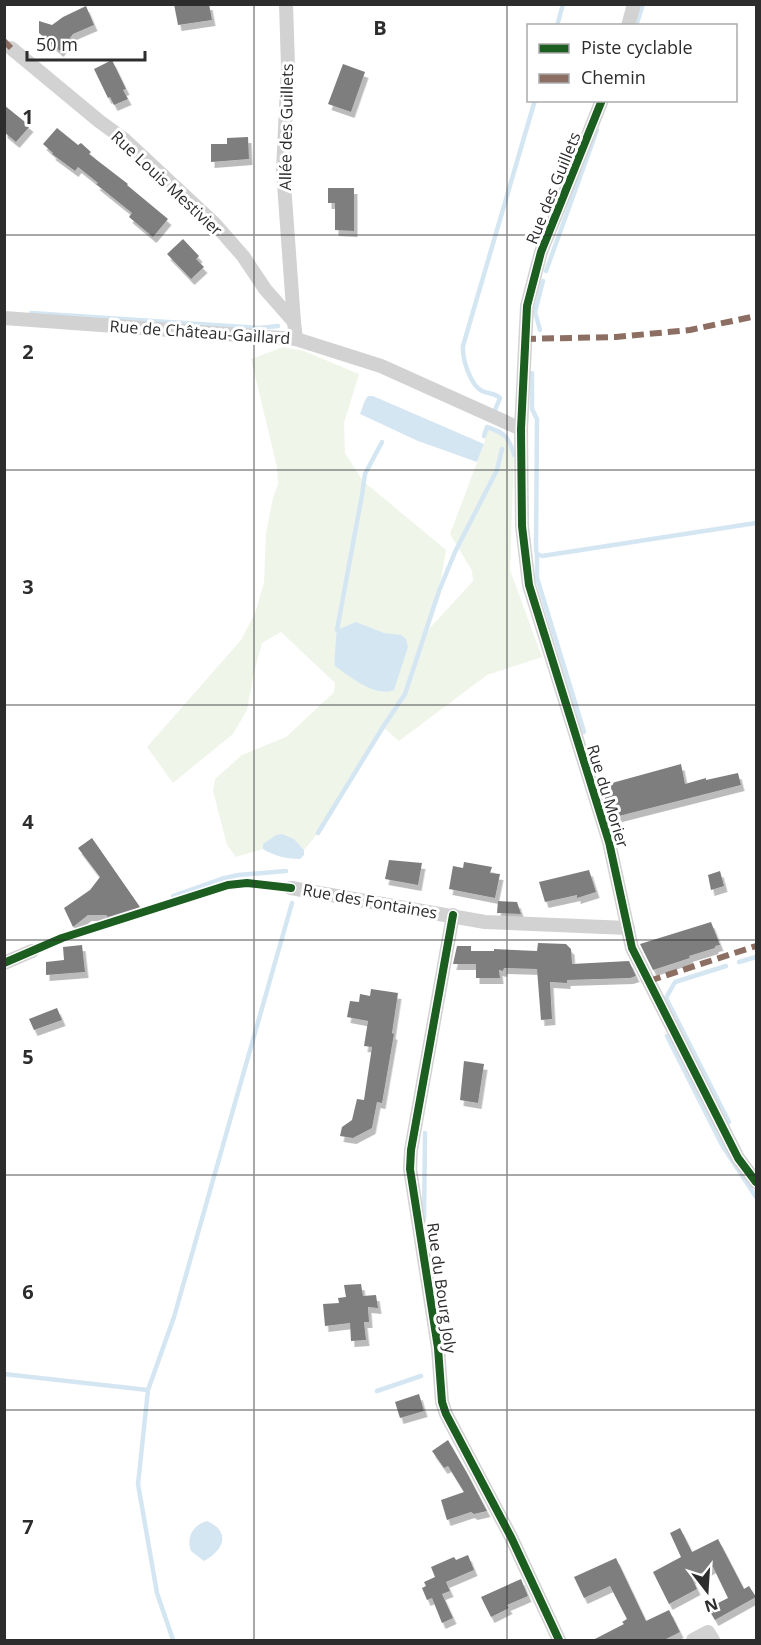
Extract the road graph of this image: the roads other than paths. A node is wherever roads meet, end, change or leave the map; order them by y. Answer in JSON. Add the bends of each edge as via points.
{"nodes":[{"id":1,"x":286,"y":4,"type":"edge"},
{"id":2,"x":634,"y":4,"type":"edge"},
{"id":3,"x":629,"y":24,"type":"edge"},
{"id":4,"x":11,"y":48,"type":"dead end"},
{"id":5,"x":601,"y":102,"type":"edge"},
{"id":6,"x":4,"y":318,"type":"edge"},
{"id":7,"x":294,"y":322,"type":"junction"},
{"id":8,"x":296,"y":339,"type":"junction"},
{"id":9,"x":521,"y":429,"type":"junction"},
{"id":10,"x":291,"y":888,"type":"dead end"},
{"id":11,"x":453,"y":915,"type":"junction"},
{"id":12,"x":628,"y":928,"type":"junction"},
{"id":13,"x":32,"y":951,"type":"dead end"},
{"id":14,"x":4,"y":963,"type":"edge"},
{"id":15,"x":756,"y":1182,"type":"edge"},
{"id":16,"x":559,"y":1641,"type":"edge"},
{"id":17,"x":693,"y":1641,"type":"edge"},
{"id":18,"x":713,"y":1641,"type":"edge"}],
"edges":[{"from":1,"to":7,"type":"street","name":"Allée des Guillets","via":[[288,66],[283,170]]},
{"from":2,"to":3,"type":"street"},
{"from":4,"to":7,"type":"street","name":"Rue Louis Mestivier","via":[[125,140],[214,224]]},
{"from":5,"to":9,"type":"street","name":"Rue des Guillets","via":[[541,252],[527,306]]},
{"from":6,"to":8,"type":"street","name":"Rue de Château-Gaillard"},
{"from":7,"to":8,"type":"street"},
{"from":8,"to":9,"type":"street","name":"Rue de Château-Gaillard","via":[[381,366]]},
{"from":9,"to":12,"type":"street","name":"Rue du Morier","via":[[522,526],[529,585],[609,842]]},
{"from":10,"to":11,"type":"street","name":"Rue des Fontaines"},
{"from":11,"to":12,"type":"street","name":"Rue des Fontaines","via":[[485,922]]},
{"from":11,"to":16,"type":"street","name":"Rue du Bourg Joly","via":[[410,1169],[438,1348],[442,1402]]},
{"from":12,"to":15,"type":"street","name":"Rue du Morier","via":[[632,948],[738,1158]]},
{"from":13,"to":14,"type":"street"},
{"from":17,"to":18,"type":"street","via":[[708,1632]]}]}
